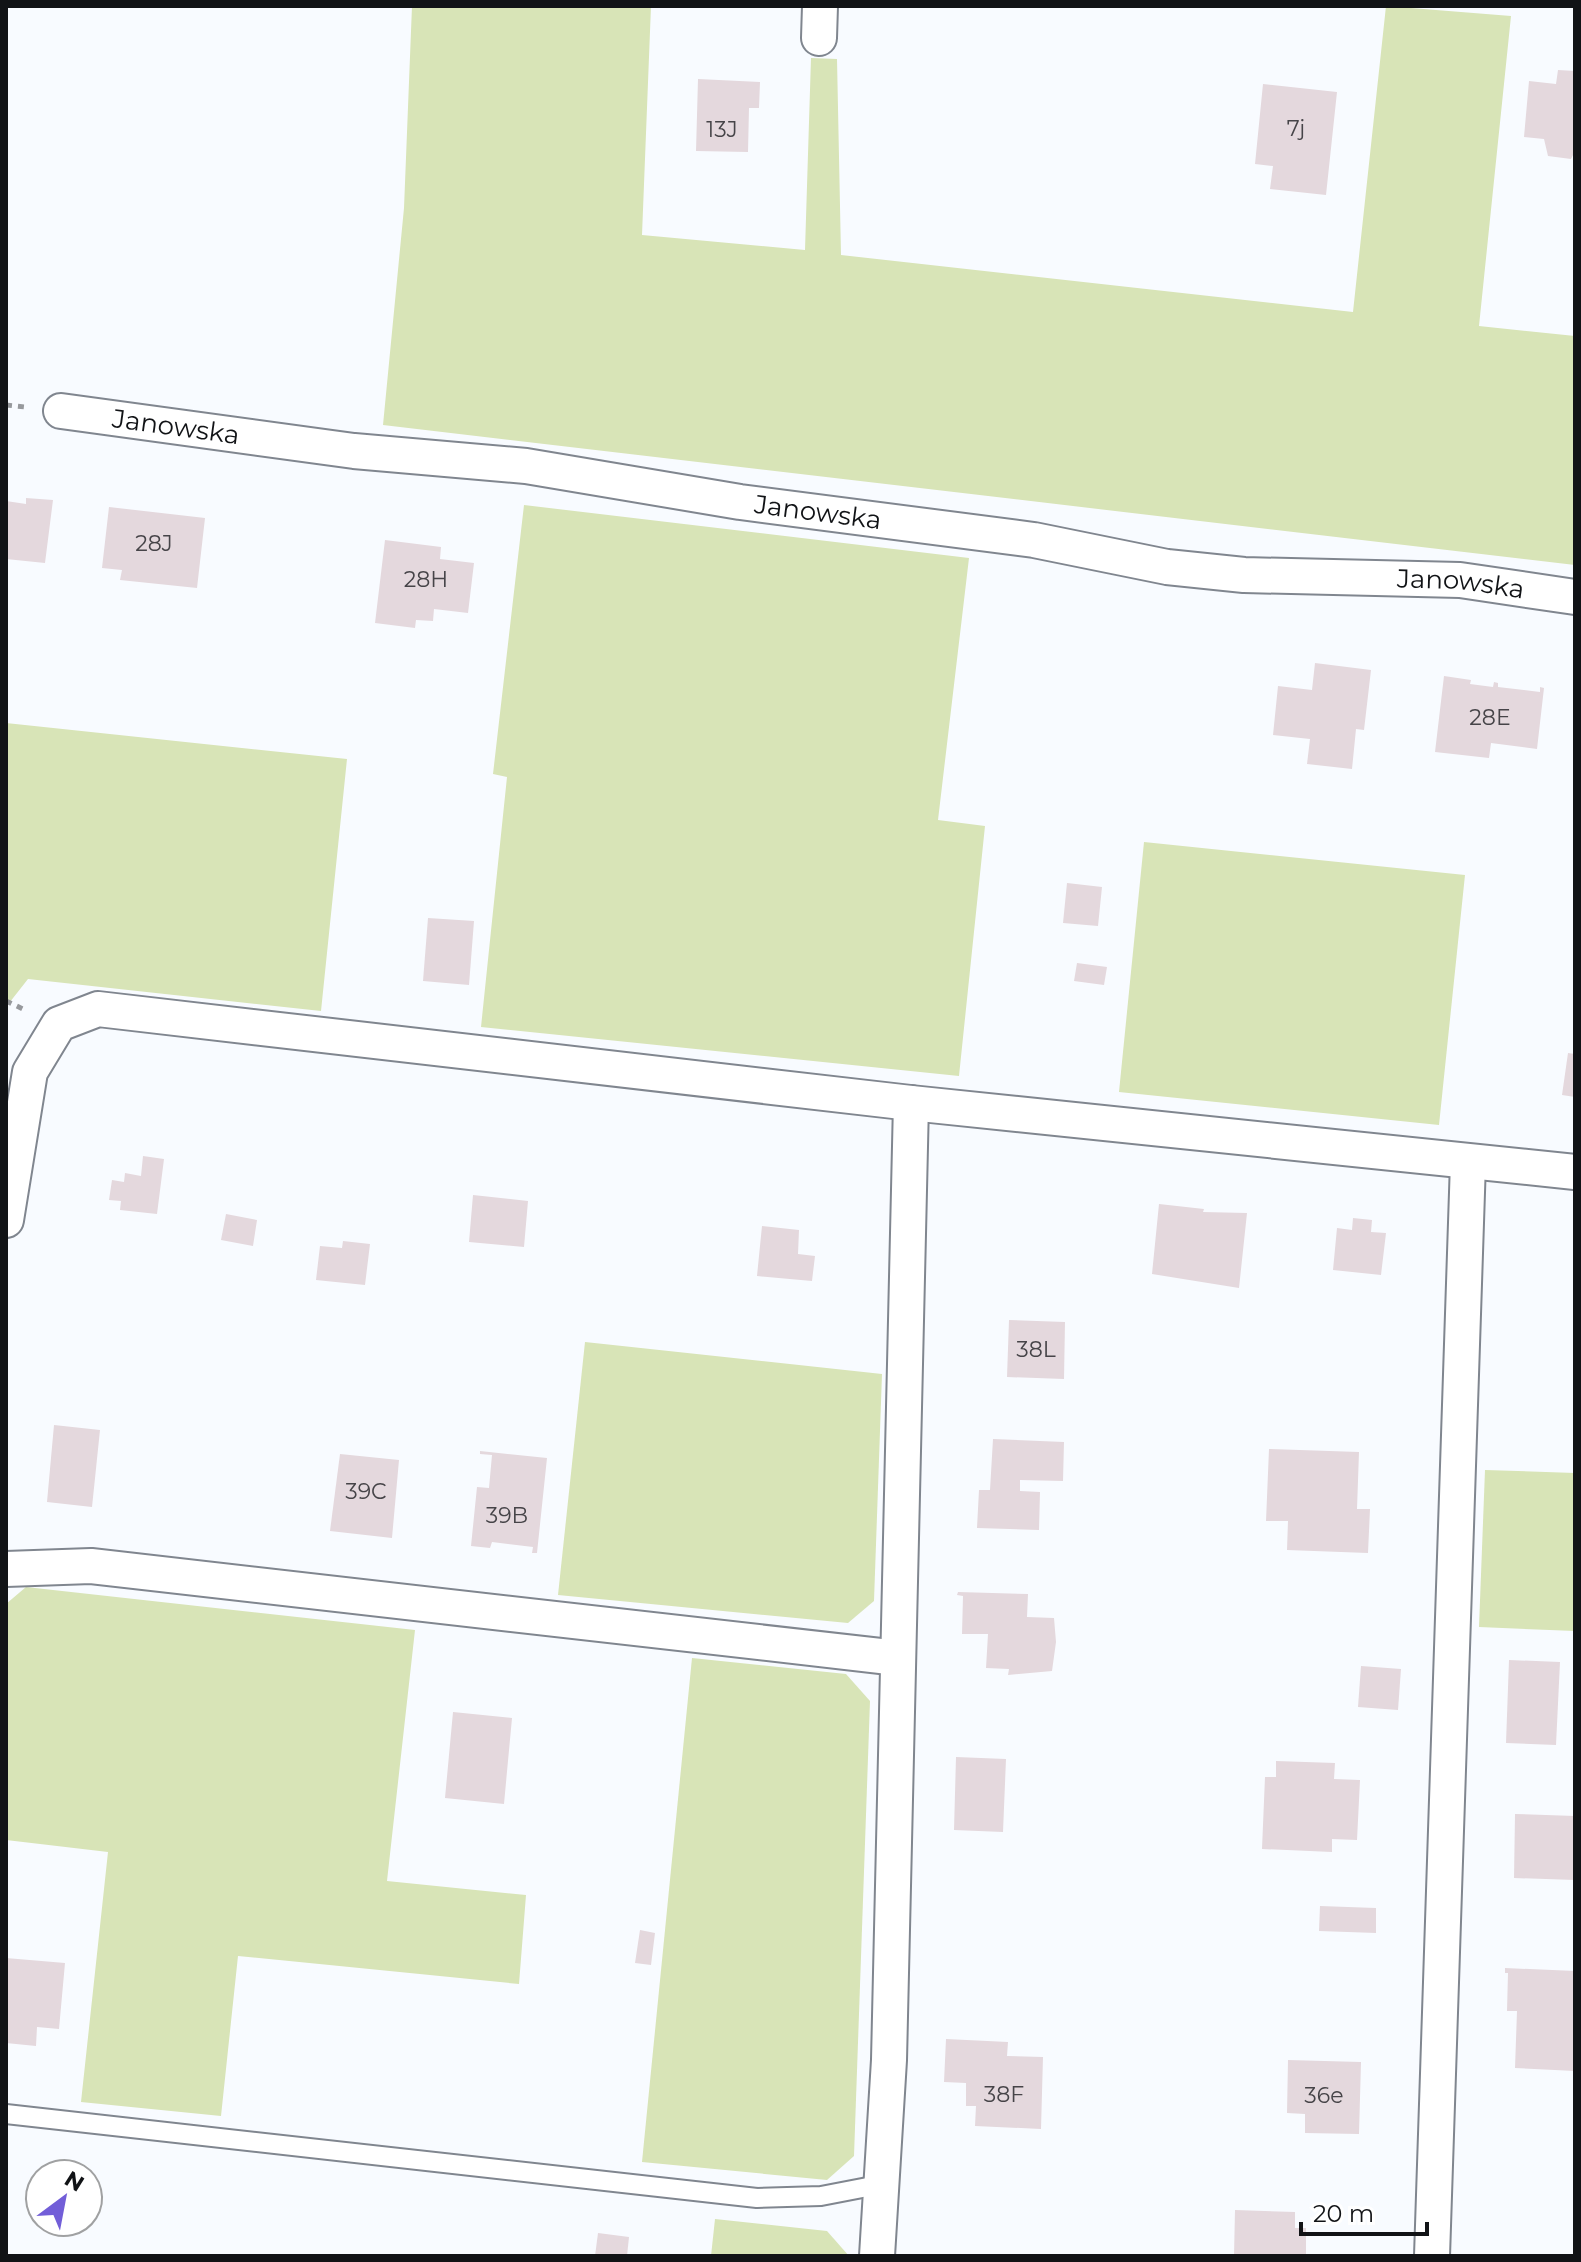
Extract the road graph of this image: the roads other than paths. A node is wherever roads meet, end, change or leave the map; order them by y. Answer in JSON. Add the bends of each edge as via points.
{"nodes":[{"id":1,"x":61,"y":411,"type":"dead end"},
{"id":2,"x":1575,"y":597,"type":"edge"},
{"id":3,"x":911,"y":1103,"type":"junction"},
{"id":4,"x":1468,"y":1162,"type":"junction"},
{"id":5,"x":1575,"y":1172,"type":"edge"},
{"id":6,"x":6,"y":1220,"type":"edge"},
{"id":7,"x":6,"y":1569,"type":"edge"},
{"id":8,"x":898,"y":1658,"type":"junction"},
{"id":9,"x":6,"y":2114,"type":"edge"},
{"id":10,"x":878,"y":2185,"type":"junction"},
{"id":11,"x":877,"y":2256,"type":"edge"},
{"id":12,"x":1432,"y":2256,"type":"edge"}],
"edges":[{"from":1,"to":2,"type":"street","name":"Janowska","via":[[354,451],[526,466],[740,502],[1034,540],[1167,567],[1244,575],[1460,580]]},
{"from":3,"to":4,"type":"street"},
{"from":3,"to":6,"type":"street","via":[[98,1009],[59,1024],[30,1072]]},
{"from":3,"to":8,"type":"street"},
{"from":4,"to":5,"type":"street"},
{"from":4,"to":12,"type":"street"},
{"from":7,"to":8,"type":"street","via":[[91,1566]]},
{"from":8,"to":10,"type":"street","via":[[889,2060]]},
{"from":9,"to":10,"type":"lane","via":[[757,2198],[821,2196]]},
{"from":10,"to":11,"type":"street"}]}
